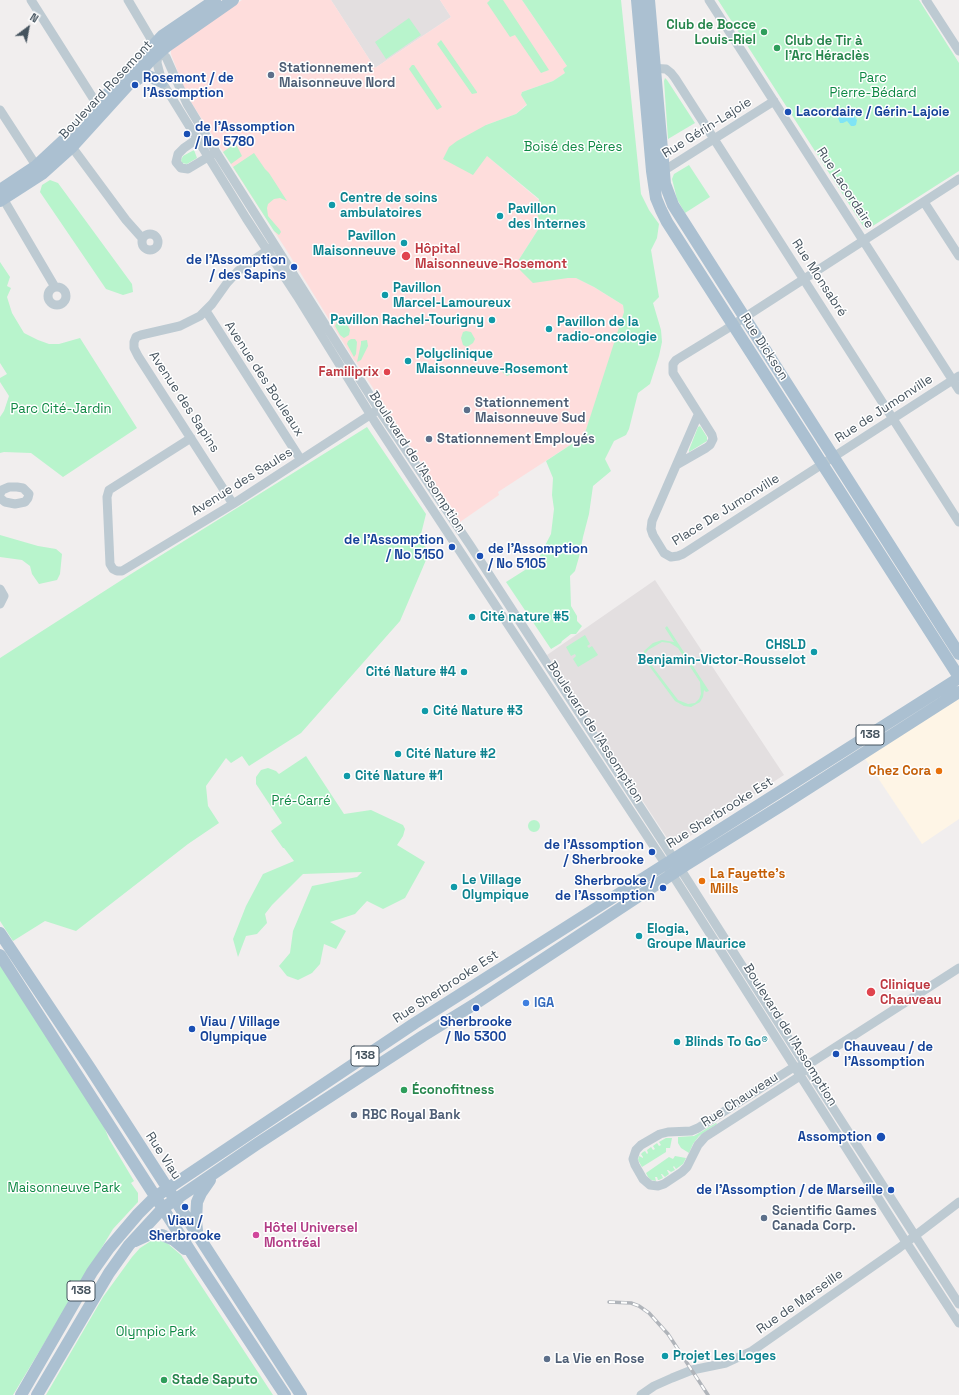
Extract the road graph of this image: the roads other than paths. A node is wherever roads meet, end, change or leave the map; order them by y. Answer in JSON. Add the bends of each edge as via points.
{"nodes":[{"id":1,"x":31,"y":0,"type":"edge"},
{"id":2,"x":128,"y":0,"type":"edge"},
{"id":3,"x":233,"y":0,"type":"edge"},
{"id":4,"x":637,"y":0,"type":"edge"},
{"id":5,"x":649,"y":0,"type":"edge"},
{"id":6,"x":709,"y":0,"type":"edge"},
{"id":7,"x":929,"y":1,"type":"edge"},
{"id":8,"x":212,"y":4,"type":"edge"},
{"id":9,"x":156,"y":48,"type":"junction"},
{"id":10,"x":959,"y":51,"type":"edge"},
{"id":11,"x":650,"y":68,"type":"junction"},
{"id":12,"x":162,"y":82,"type":"junction"},
{"id":13,"x":129,"y":86,"type":"junction"},
{"id":14,"x":774,"y":101,"type":"junction"},
{"id":15,"x":102,"y":108,"type":"junction"},
{"id":16,"x":0,"y":110,"type":"edge"},
{"id":17,"x":197,"y":139,"type":"junction"},
{"id":18,"x":714,"y":139,"type":"junction"},
{"id":19,"x":69,"y":143,"type":"junction"},
{"id":20,"x":212,"y":154,"type":"junction"},
{"id":21,"x":39,"y":170,"type":"junction"},
{"id":22,"x":658,"y":171,"type":"junction"},
{"id":23,"x":959,"y":179,"type":"edge"},
{"id":24,"x":1,"y":196,"type":"edge"},
{"id":25,"x":924,"y":202,"type":"junction"},
{"id":26,"x":142,"y":238,"type":"dead end"},
{"id":27,"x":863,"y":240,"type":"junction"},
{"id":28,"x":271,"y":247,"type":"junction"},
{"id":29,"x":959,"y":256,"type":"edge"},
{"id":30,"x":804,"y":279,"type":"junction"},
{"id":31,"x":55,"y":287,"type":"dead end"},
{"id":32,"x":206,"y":311,"type":"junction"},
{"id":33,"x":744,"y":317,"type":"junction"},
{"id":34,"x":733,"y":324,"type":"junction"},
{"id":35,"x":956,"y":378,"type":"edge"},
{"id":36,"x":959,"y":390,"type":"edge"},
{"id":37,"x":379,"y":409,"type":"junction"},
{"id":38,"x":371,"y":414,"type":"junction"},
{"id":39,"x":698,"y":415,"type":"junction"},
{"id":40,"x":893,"y":418,"type":"junction"},
{"id":41,"x":191,"y":438,"type":"junction"},
{"id":42,"x":834,"y":457,"type":"junction"},
{"id":43,"x":300,"y":460,"type":"junction"},
{"id":44,"x":678,"y":464,"type":"junction"},
{"id":45,"x":823,"y":464,"type":"junction"},
{"id":46,"x":0,"y":494,"type":"edge"},
{"id":47,"x":0,"y":498,"type":"edge"},
{"id":48,"x":233,"y":504,"type":"junction"},
{"id":49,"x":959,"y":522,"type":"edge"},
{"id":50,"x":0,"y":589,"type":"edge"},
{"id":51,"x":0,"y":604,"type":"edge"},
{"id":52,"x":959,"y":654,"type":"edge"},
{"id":53,"x":959,"y":677,"type":"edge"},
{"id":54,"x":959,"y":692,"type":"edge"},
{"id":55,"x":673,"y":866,"type":"junction"},
{"id":56,"x":702,"y":903,"type":"junction"},
{"id":57,"x":694,"y":908,"type":"junction"},
{"id":58,"x":0,"y":933,"type":"edge"},
{"id":59,"x":0,"y":954,"type":"edge"},
{"id":60,"x":959,"y":968,"type":"edge"},
{"id":61,"x":806,"y":1066,"type":"junction"},
{"id":62,"x":794,"y":1067,"type":"junction"},
{"id":63,"x":800,"y":1076,"type":"junction"},
{"id":64,"x":316,"y":1089,"type":"junction"},
{"id":65,"x":324,"y":1100,"type":"junction"},
{"id":66,"x":215,"y":1174,"type":"junction"},
{"id":67,"x":167,"y":1188,"type":"junction"},
{"id":68,"x":156,"y":1197,"type":"junction"},
{"id":69,"x":175,"y":1200,"type":"junction"},
{"id":70,"x":959,"y":1202,"type":"edge"},
{"id":71,"x":163,"y":1208,"type":"junction"},
{"id":72,"x":198,"y":1236,"type":"junction"},
{"id":73,"x":915,"y":1236,"type":"junction"},
{"id":74,"x":906,"y":1242,"type":"junction"},
{"id":75,"x":129,"y":1245,"type":"junction"},
{"id":76,"x":198,"y":1263,"type":"junction"},
{"id":77,"x":959,"y":1304,"type":"edge"},
{"id":78,"x":959,"y":1323,"type":"edge"},
{"id":79,"x":20,"y":1395,"type":"edge"},
{"id":80,"x":37,"y":1395,"type":"edge"},
{"id":81,"x":285,"y":1395,"type":"edge"},
{"id":82,"x":301,"y":1395,"type":"edge"},
{"id":83,"x":641,"y":1395,"type":"edge"}],
"edges":[{"from":1,"to":15,"type":"street"},
{"from":2,"to":9,"type":"street","name":"Boulevard de l'Assomption"},
{"from":3,"to":8,"type":"main road","name":"Boulevard Rosemont"},
{"from":4,"to":11,"type":"main road","name":"Rue Dickson"},
{"from":5,"to":11,"type":"main road","name":"Rue Dickson"},
{"from":6,"to":14,"type":"street","name":"Rue Lacordaire"},
{"from":7,"to":10,"type":"street"},
{"from":8,"to":9,"type":"main road","name":"Boulevard Rosemont","via":[[167,46]]},
{"from":9,"to":12,"type":"street","name":"Boulevard de l'Assomption"},
{"from":9,"to":13,"type":"main road","name":"Boulevard Rosemont"},
{"from":9,"to":15,"type":"main road","name":"Boulevard Rosemont"},
{"from":9,"to":20,"type":"street","name":"Boulevard de l'Assomption","via":[[166,57]]},
{"from":11,"to":18,"type":"street","name":"Rue Monsabré","via":[[666,69],[673,75]]},
{"from":11,"to":22,"type":"main road","name":"Rue Dickson"},
{"from":12,"to":13,"type":"main road","via":[[146,75]]},
{"from":12,"to":17,"type":"street","name":"Boulevard de l'Assomption"},
{"from":13,"to":15,"type":"main road","name":"Boulevard Rosemont"},
{"from":14,"to":18,"type":"street","name":"Rue Gérin-Lajoie"},
{"from":14,"to":27,"type":"street","name":"Rue Lacordaire"},
{"from":15,"to":19,"type":"main road","name":"Boulevard Rosemont"},
{"from":16,"to":21,"type":"street"},
{"from":17,"to":20,"type":"street","name":"Boulevard de l'Assomption"},
{"from":17,"to":20,"type":"street","via":[[178,154],[176,162],[181,168],[188,169]]},
{"from":18,"to":22,"type":"street","name":"Rue Gérin-Lajoie","via":[[671,167]]},
{"from":18,"to":30,"type":"street","name":"Rue Monsabré"},
{"from":19,"to":21,"type":"main road","name":"Boulevard Rosemont"},
{"from":19,"to":26,"type":"street"},
{"from":20,"to":28,"type":"street","name":"Boulevard de l'Assomption"},
{"from":21,"to":24,"type":"main road","name":"Boulevard Rosemont"},
{"from":22,"to":33,"type":"main road","name":"Rue Dickson","via":[[673,205]]},
{"from":22,"to":34,"type":"main road","name":"Rue Dickson","via":[[656,198],[667,222]]},
{"from":23,"to":25,"type":"street"},
{"from":24,"to":31,"type":"street"},
{"from":25,"to":27,"type":"street"},
{"from":25,"to":29,"type":"street"},
{"from":27,"to":30,"type":"street"},
{"from":27,"to":35,"type":"street","name":"Rue Lacordaire"},
{"from":28,"to":32,"type":"street","name":"Avenue des Sapins","via":[[238,271]]},
{"from":28,"to":37,"type":"street","name":"Boulevard de l'Assomption"},
{"from":28,"to":38,"type":"street","name":"Boulevard de l'Assomption"},
{"from":30,"to":33,"type":"street"},
{"from":30,"to":40,"type":"street","name":"Rue Monsabré"},
{"from":32,"to":41,"type":"street","name":"Avenue des Sapins","via":[[180,326],[136,337],[134,342],[138,356]]},
{"from":32,"to":43,"type":"street","name":"Avenue des Bouleaux"},
{"from":33,"to":34,"type":"street"},
{"from":33,"to":42,"type":"main road","name":"Rue Dickson"},
{"from":34,"to":39,"type":"street","via":[[673,364],[673,372]]},
{"from":34,"to":45,"type":"main road","name":"Rue Dickson"},
{"from":35,"to":36,"type":"street","name":"Rue Lacordaire"},
{"from":35,"to":40,"type":"street","name":"Rue de Jumonville"},
{"from":37,"to":38,"type":"street","name":"Avenue des Saules"},
{"from":37,"to":55,"type":"street","name":"Boulevard de l'Assomption","via":[[470,545]]},
{"from":38,"to":43,"type":"street","name":"Avenue des Saules"},
{"from":38,"to":55,"type":"street","name":"Boulevard de l'Assomption"},
{"from":39,"to":44,"type":"street","name":"Place De Jumonville"},
{"from":39,"to":44,"type":"street","via":[[712,435],[712,442]]},
{"from":40,"to":42,"type":"street","name":"Rue de Jumonville"},
{"from":40,"to":49,"type":"street","name":"Rue Monsabré"},
{"from":41,"to":48,"type":"street","name":"Avenue des Sapins"},
{"from":41,"to":48,"type":"street","name":"Avenue des Saules","via":[[109,490],[107,497],[110,564],[113,569],[122,571]]},
{"from":42,"to":45,"type":"street","name":"Rue de Jumonville"},
{"from":42,"to":52,"type":"main road","name":"Rue Dickson"},
{"from":43,"to":48,"type":"street","name":"Avenue des Saules"},
{"from":44,"to":45,"type":"street","name":"Place De Jumonville","via":[[652,521],[651,529],[664,553],[672,557],[683,554]]},
{"from":45,"to":53,"type":"main road","name":"Rue Dickson"},
{"from":46,"to":47,"type":"street","via":[[9,487],[17,487],[23,488],[29,494],[25,502],[15,504]]},
{"from":50,"to":51,"type":"street","via":[[4,596]]},
{"from":53,"to":55,"type":"main road","name":"Rue Sherbrooke Est","number":"138"},
{"from":54,"to":55,"type":"main road","name":"Rue Sherbrooke Est","number":"138"},
{"from":55,"to":56,"type":"street","name":"Boulevard de l'Assomption"},
{"from":55,"to":57,"type":"street","name":"Boulevard de l'Assomption"},
{"from":55,"to":64,"type":"main road","name":"Rue Sherbrooke Est","number":"138","via":[[414,1023]]},
{"from":55,"to":65,"type":"main road","name":"Rue Sherbrooke Est","number":"138","via":[[478,1002]]},
{"from":56,"to":57,"type":"street"},
{"from":56,"to":61,"type":"street","name":"Boulevard de l'Assomption"},
{"from":57,"to":62,"type":"street","name":"Boulevard de l'Assomption"},
{"from":58,"to":67,"type":"main road","name":"Rue Viau"},
{"from":59,"to":68,"type":"main road"},
{"from":60,"to":61,"type":"street","name":"Rue Chauveau"},
{"from":61,"to":62,"type":"street","name":"Rue Chauveau"},
{"from":61,"to":63,"type":"street","name":"Rue Chauveau"},
{"from":61,"to":73,"type":"street","name":"Boulevard de l'Assomption"},
{"from":62,"to":63,"type":"street","name":"Boulevard de l'Assomption"},
{"from":62,"to":63,"type":"street","name":"Rue Chauveau","via":[[698,1128],[660,1134],[636,1150],[634,1165],[647,1183],[655,1186],[664,1184],[685,1169],[698,1145],[705,1138]]},
{"from":63,"to":74,"type":"street","name":"Boulevard de l'Assomption"},
{"from":64,"to":65,"type":"main road"},
{"from":64,"to":67,"type":"main road","name":"Rue Sherbrooke Est","number":"138"},
{"from":65,"to":66,"type":"main road","name":"Rue Sherbrooke Est","number":"138"},
{"from":66,"to":69,"type":"main road","name":"Rue Sherbrooke Est","number":"138"},
{"from":66,"to":72,"type":"main road","via":[[204,1187],[197,1202]]},
{"from":67,"to":68,"type":"main road","name":"Rue Sherbrooke Est","number":"138"},
{"from":67,"to":69,"type":"main road","name":"Rue Viau"},
{"from":68,"to":71,"type":"main road"},
{"from":68,"to":79,"type":"main road","name":"Rue Sherbrooke Est","number":"138","via":[[134,1218],[92,1272]]},
{"from":69,"to":71,"type":"main road","name":"Rue Sherbrooke Est","number":"138"},
{"from":69,"to":72,"type":"main road","name":"Rue Viau"},
{"from":70,"to":73,"type":"street","name":"Rue de Marseille"},
{"from":71,"to":75,"type":"main road","name":"Rue Sherbrooke Est","number":"138"},
{"from":71,"to":76,"type":"main road"},
{"from":72,"to":82,"type":"main road","name":"Rue Viau"},
{"from":73,"to":74,"type":"street","name":"Rue de Marseille"},
{"from":73,"to":77,"type":"street","name":"Boulevard de l'Assomption"},
{"from":74,"to":78,"type":"street","name":"Boulevard de l'Assomption"},
{"from":74,"to":83,"type":"street","name":"Rue de Marseille","via":[[752,1351],[734,1360],[692,1370],[654,1386]]},
{"from":75,"to":76,"type":"main road","via":[[148,1235],[162,1235],[178,1243]]},
{"from":75,"to":80,"type":"main road","name":"Rue Sherbrooke Est","number":"138","via":[[98,1291]]},
{"from":76,"to":81,"type":"main road"}]}
